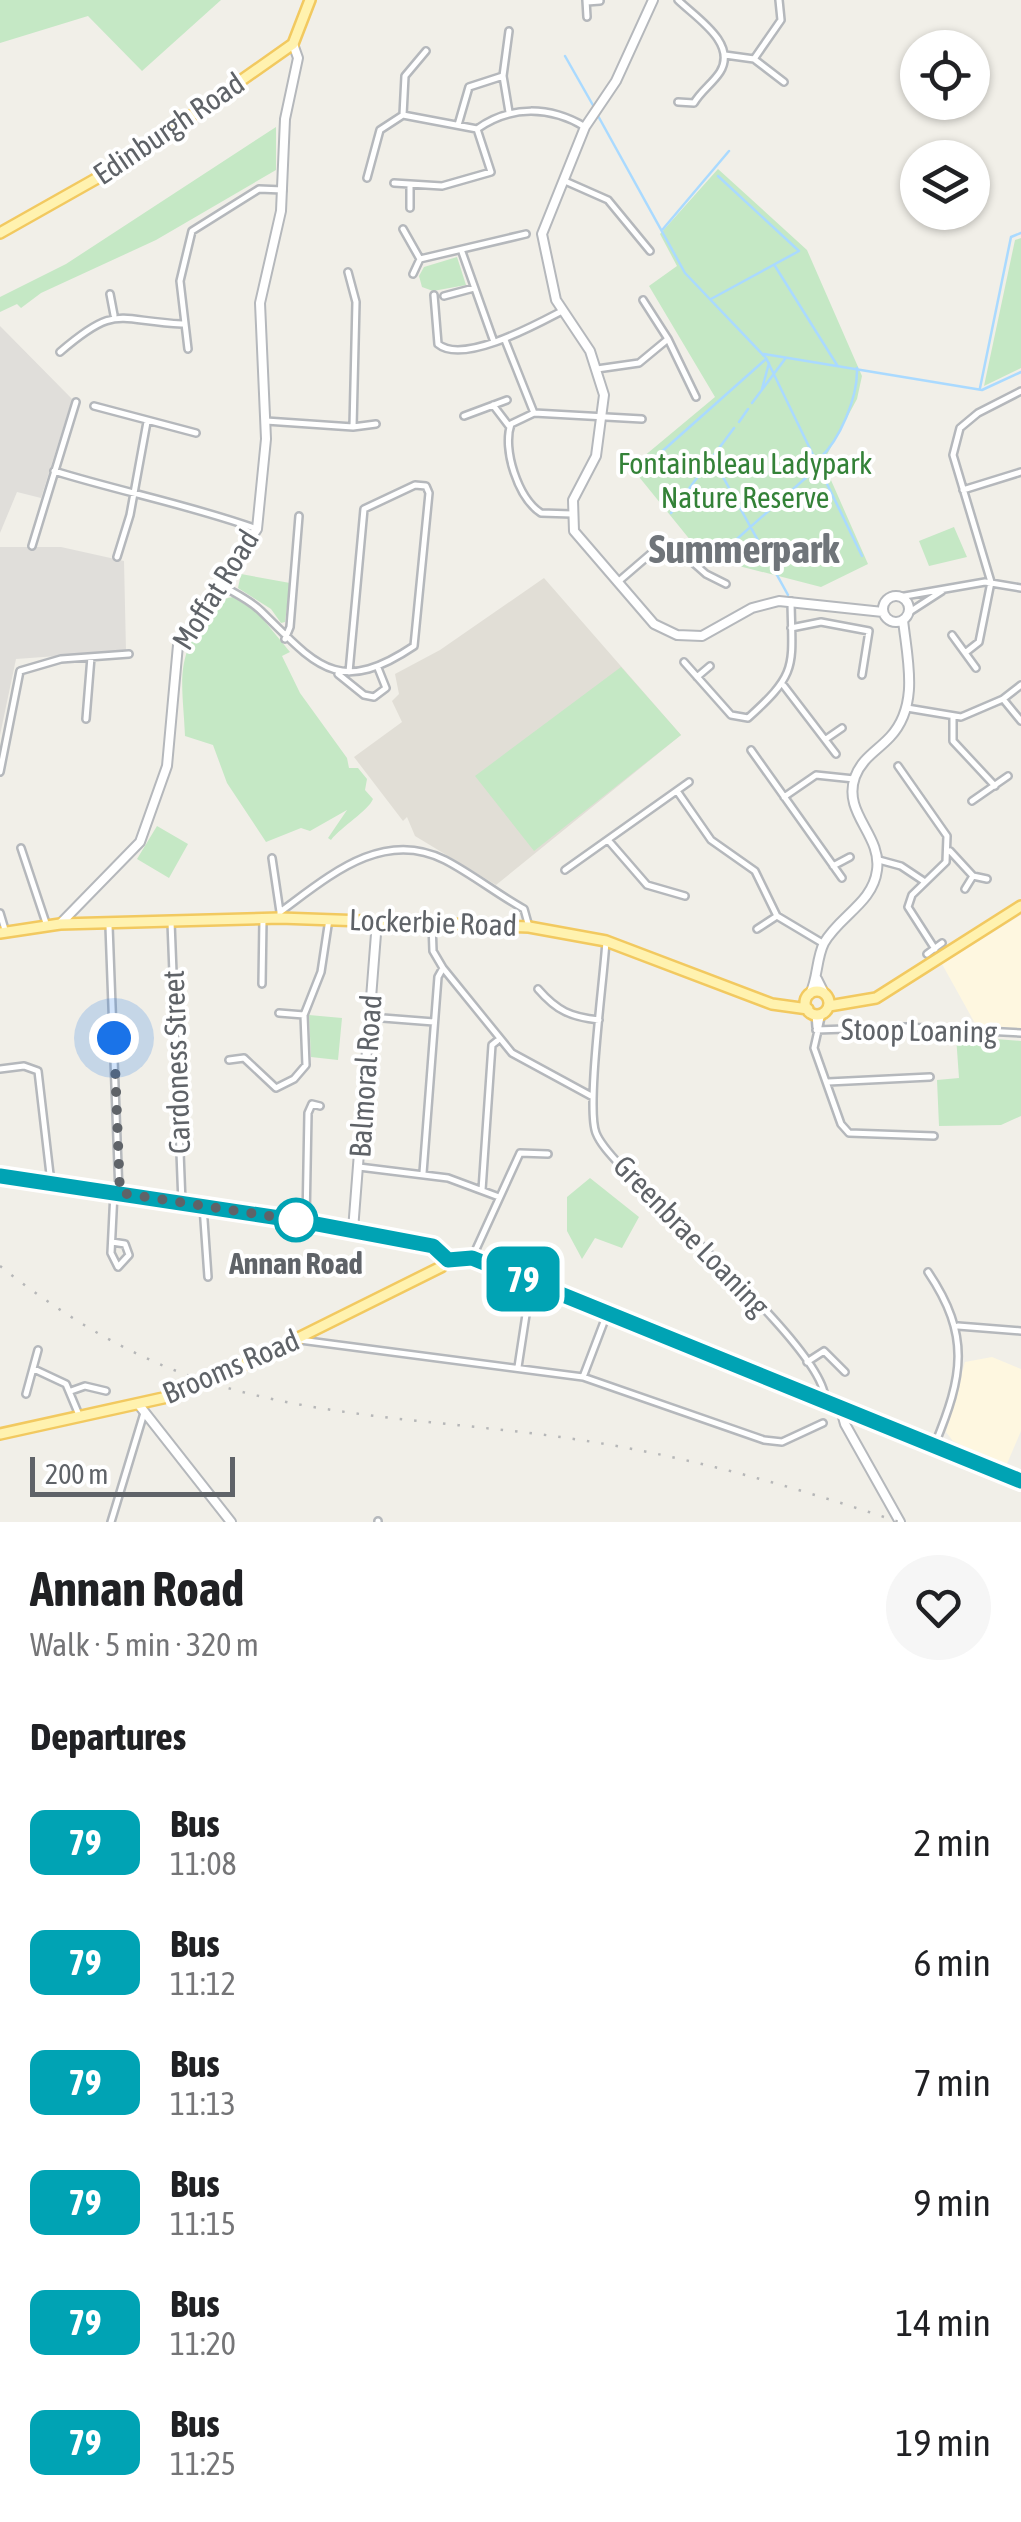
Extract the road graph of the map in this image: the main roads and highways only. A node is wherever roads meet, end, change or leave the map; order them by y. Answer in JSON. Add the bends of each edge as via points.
{"nodes":[{"id":1,"x":310,"y":0,"type":"edge"},
{"id":2,"x":0,"y":232,"type":"edge"},
{"id":3,"x":1021,"y":906,"type":"edge"},
{"id":4,"x":3,"y":933,"type":"edge"},
{"id":5,"x":808,"y":996,"type":"junction"},
{"id":6,"x":793,"y":1005,"type":"junction"},
{"id":7,"x":821,"y":1006,"type":"junction"},
{"id":8,"x":0,"y":1176,"type":"edge"},
{"id":9,"x":448,"y":1260,"type":"junction"},
{"id":10,"x":0,"y":1434,"type":"edge"},
{"id":11,"x":1021,"y":1481,"type":"edge"}],
"edges":[{"from":1,"to":2,"type":"main road","name":"Edinburgh Road","via":[[293,44],[124,163]]},
{"from":3,"to":7,"type":"main road","name":"Lockerbie Road","via":[[876,998]]},
{"from":4,"to":6,"type":"main road","name":"Lockerbie Road","via":[[60,924],[280,915],[529,926],[606,941],[772,1004]]},
{"from":5,"to":6,"type":"main road"},
{"from":5,"to":7,"type":"main road"},
{"from":5,"to":7,"type":"main road"},
{"from":6,"to":7,"type":"main road","name":"Lockerbie Road"},
{"from":8,"to":9,"type":"main road","via":[[353,1230],[433,1246]]},
{"from":9,"to":10,"type":"main road","name":"Brooms Road","via":[[297,1340],[142,1409]]},
{"from":9,"to":11,"type":"main road","via":[[472,1258]]}]}
